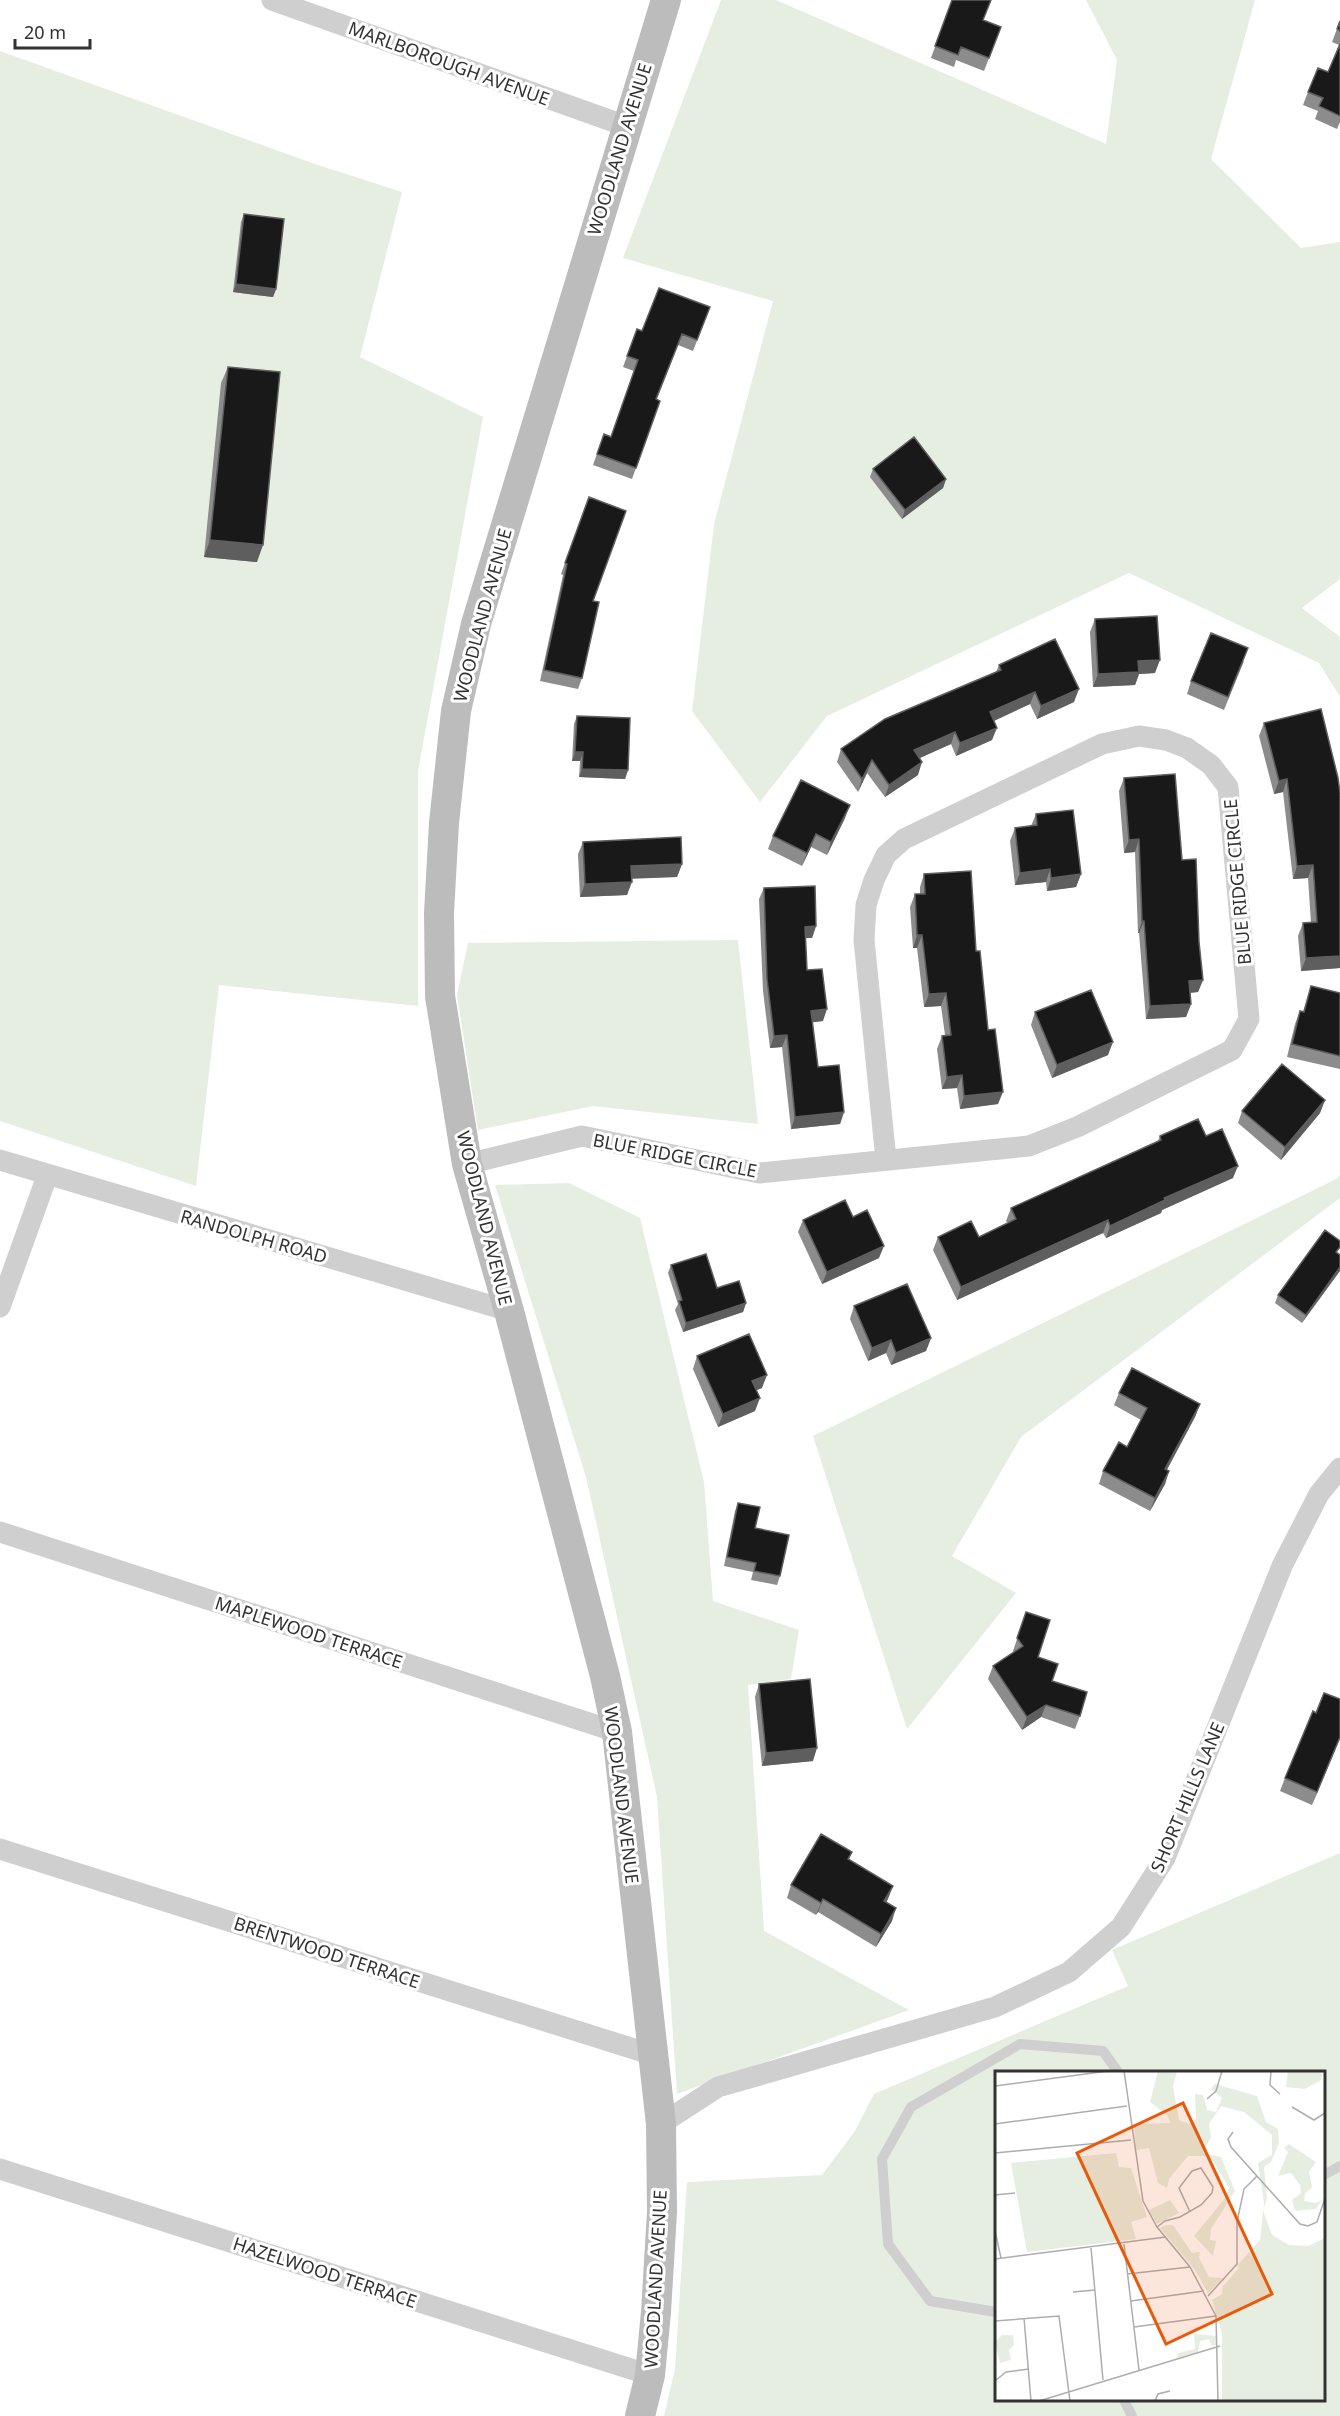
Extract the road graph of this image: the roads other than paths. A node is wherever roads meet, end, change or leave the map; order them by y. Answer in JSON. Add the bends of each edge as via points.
{"nodes":[{"id":1,"x":272,"y":0,"type":"edge"},
{"id":2,"x":666,"y":0,"type":"edge"},
{"id":3,"x":626,"y":126,"type":"junction"},
{"id":4,"x":0,"y":1160,"type":"edge"},
{"id":5,"x":886,"y":1160,"type":"junction"},
{"id":6,"x":467,"y":1164,"type":"junction"},
{"id":7,"x":47,"y":1176,"type":"junction"},
{"id":8,"x":0,"y":1307,"type":"edge"},
{"id":9,"x":509,"y":1311,"type":"junction"},
{"id":10,"x":1340,"y":1468,"type":"edge"},
{"id":11,"x":0,"y":1532,"type":"edge"},
{"id":12,"x":617,"y":1732,"type":"junction"},
{"id":13,"x":0,"y":1849,"type":"edge"},
{"id":14,"x":653,"y":2055,"type":"junction"},
{"id":15,"x":1117,"y":2071,"type":"edge"},
{"id":16,"x":660,"y":2124,"type":"junction"},
{"id":17,"x":1340,"y":2166,"type":"edge"},
{"id":18,"x":0,"y":2169,"type":"edge"},
{"id":19,"x":1325,"y":2174,"type":"edge"},
{"id":20,"x":995,"y":2312,"type":"edge"},
{"id":21,"x":650,"y":2375,"type":"junction"},
{"id":22,"x":1124,"y":2401,"type":"edge"},
{"id":23,"x":640,"y":2416,"type":"edge"},
{"id":24,"x":1132,"y":2416,"type":"edge"}],
"edges":[{"from":1,"to":3,"type":"street","name":"MARLBOROUGH AVENUE"},
{"from":2,"to":3,"type":"street","name":"WOODLAND AVENUE"},
{"from":3,"to":6,"type":"street","name":"WOODLAND AVENUE","via":[[476,624],[456,711],[444,823],[440,996]]},
{"from":4,"to":7,"type":"street","name":"RANDOLPH ROAD"},
{"from":5,"to":5,"type":"street","name":"BLUE RIDGE CIRCLE","via":[[1029,1146],[1077,1127],[1232,1050],[1249,1019],[1228,787],[1211,765],[1187,748],[1166,740],[1139,736],[1102,744],[904,839],[886,855],[866,905],[864,940]]},
{"from":5,"to":6,"type":"street","name":"BLUE RIDGE CIRCLE","via":[[759,1173],[582,1136]]},
{"from":6,"to":9,"type":"street","name":"WOODLAND AVENUE"},
{"from":7,"to":8,"type":"street"},
{"from":7,"to":9,"type":"street","name":"RANDOLPH ROAD"},
{"from":9,"to":12,"type":"street","name":"WOODLAND AVENUE"},
{"from":10,"to":16,"type":"street","name":"SHORT HILLS LANE","via":[[1319,1494],[1282,1566],[1165,1858],[1121,1927],[1069,1972],[995,2007],[718,2087]]},
{"from":11,"to":12,"type":"street","name":"MAPLEWOOD TERRACE"},
{"from":12,"to":14,"type":"street","name":"WOODLAND AVENUE"},
{"from":13,"to":14,"type":"street","name":"BRENTWOOD TERRACE"},
{"from":14,"to":16,"type":"street","name":"WOODLAND AVENUE"},
{"from":15,"to":20,"type":"lane","via":[[1103,2051],[1020,2044],[911,2107],[882,2159],[888,2244],[930,2301]]},
{"from":16,"to":21,"type":"street","name":"WOODLAND AVENUE","via":[[662,2212]]},
{"from":17,"to":19,"type":"lane"},
{"from":18,"to":21,"type":"street","name":"HAZELWOOD TERRACE"},
{"from":21,"to":23,"type":"street","name":"WOODLAND AVENUE"},
{"from":22,"to":24,"type":"lane"}]}
